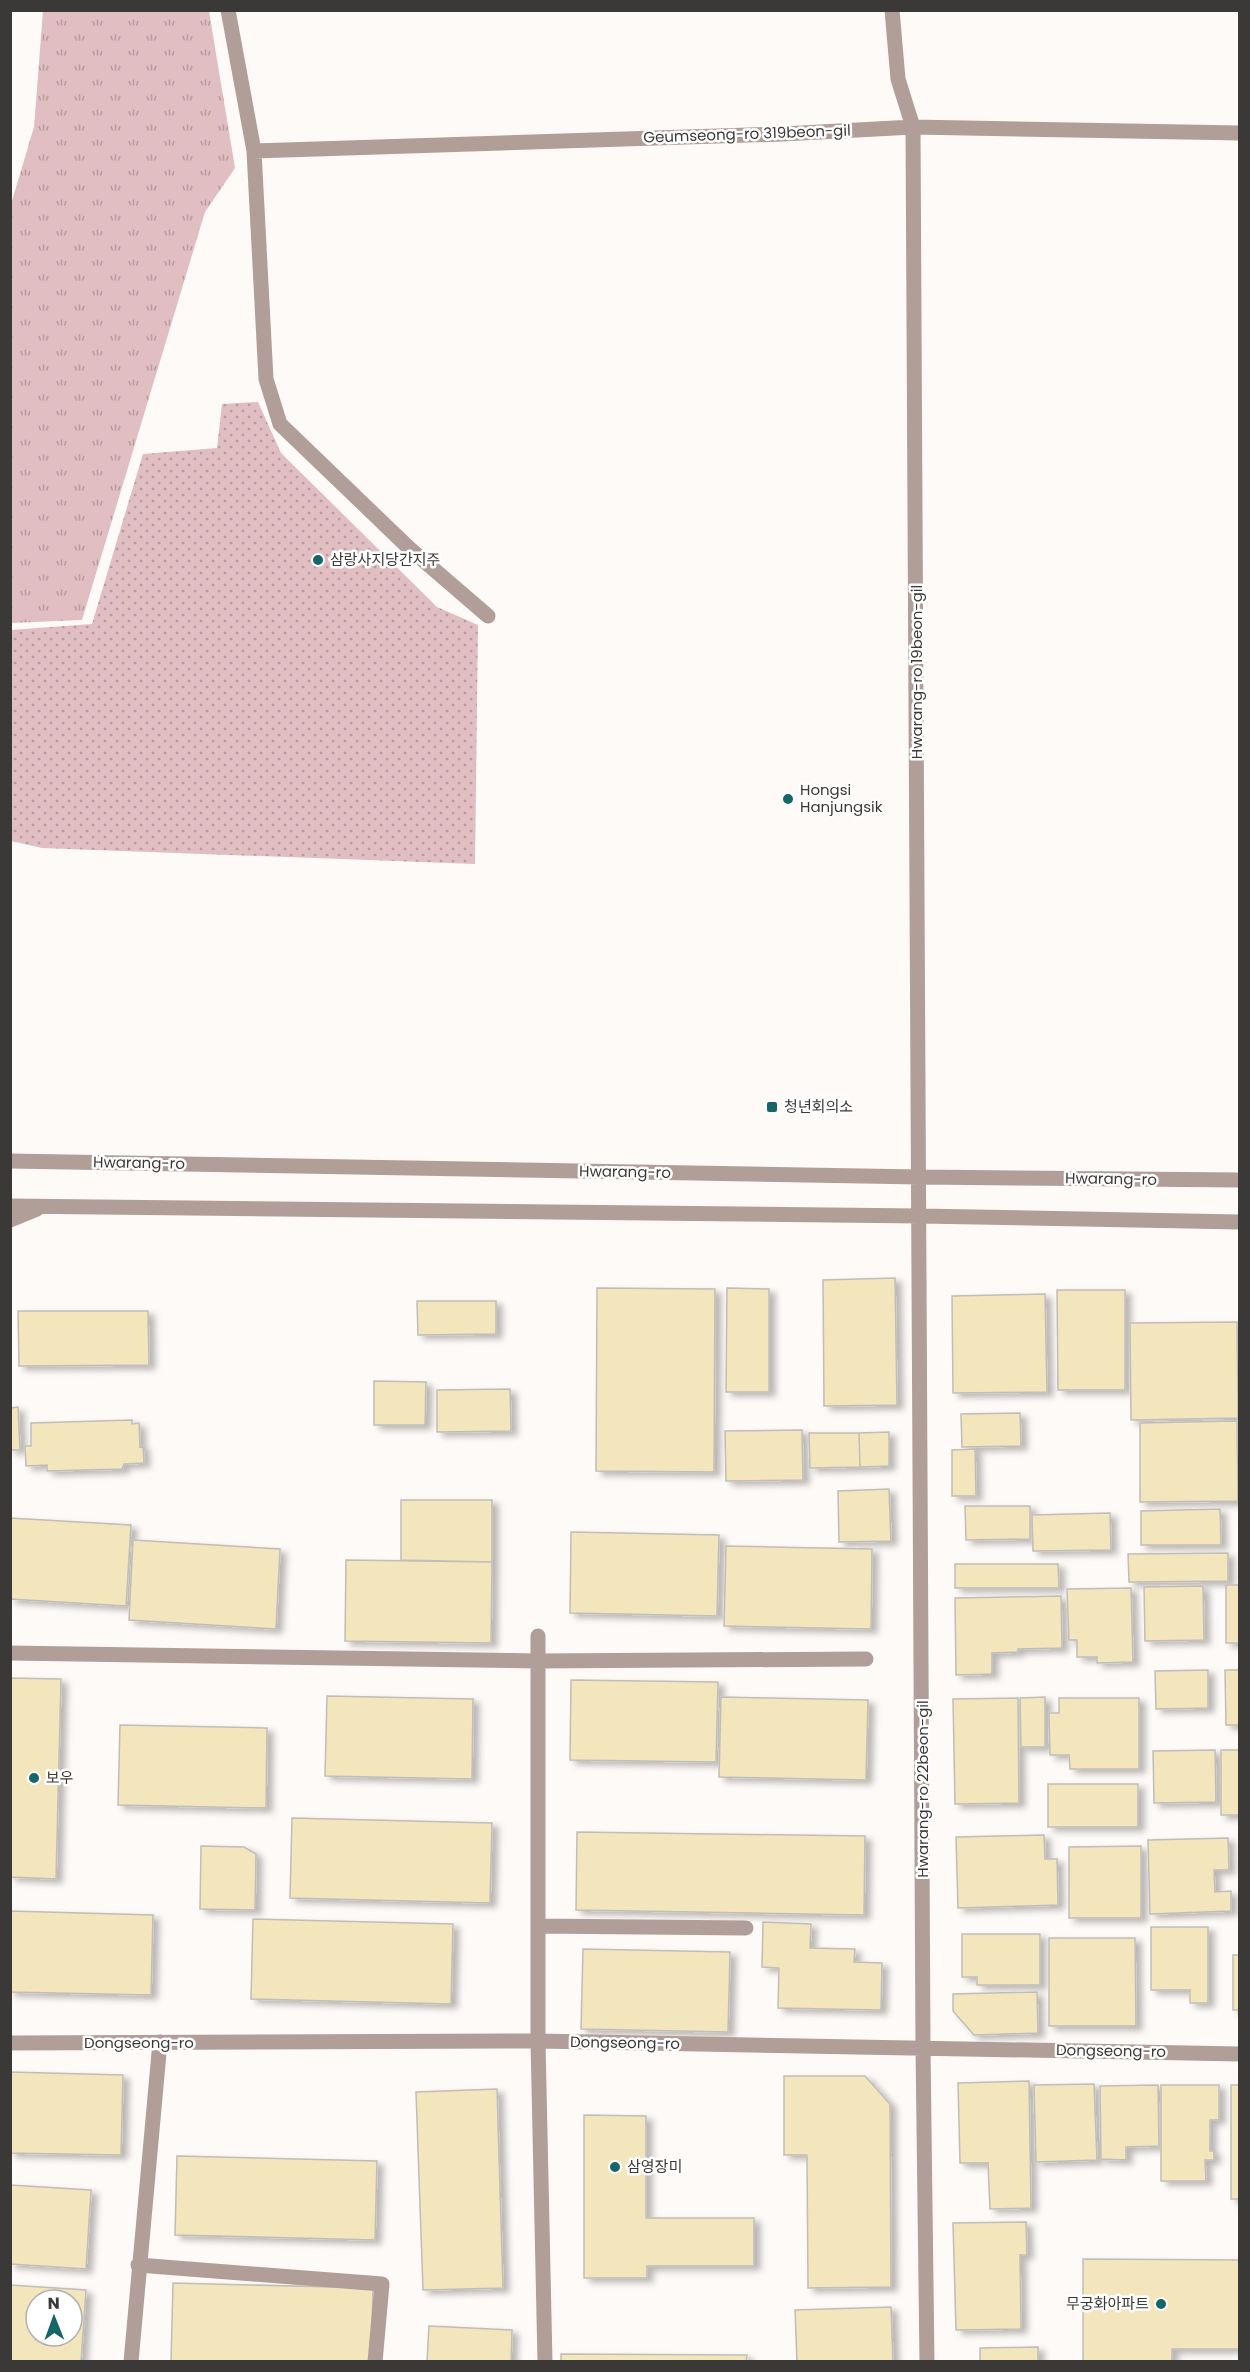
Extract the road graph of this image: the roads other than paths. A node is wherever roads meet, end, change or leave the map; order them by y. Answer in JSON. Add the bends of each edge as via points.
{"nodes":[{"id":1,"x":228,"y":10,"type":"edge"},
{"id":2,"x":892,"y":10,"type":"edge"},
{"id":3,"x":913,"y":127,"type":"junction"},
{"id":4,"x":1239,"y":133,"type":"edge"},
{"id":5,"x":254,"y":151,"type":"junction"},
{"id":6,"x":488,"y":616,"type":"dead end"},
{"id":7,"x":10,"y":1161,"type":"edge"},
{"id":8,"x":920,"y":1177,"type":"junction"},
{"id":9,"x":1239,"y":1180,"type":"edge"},
{"id":10,"x":10,"y":1206,"type":"edge"},
{"id":11,"x":42,"y":1206,"type":"junction"},
{"id":12,"x":920,"y":1216,"type":"junction"},
{"id":13,"x":10,"y":1220,"type":"edge"},
{"id":14,"x":1239,"y":1222,"type":"edge"},
{"id":15,"x":538,"y":1636,"type":"dead end"},
{"id":16,"x":10,"y":1653,"type":"edge"},
{"id":17,"x":866,"y":1659,"type":"dead end"},
{"id":18,"x":538,"y":1661,"type":"junction"},
{"id":19,"x":538,"y":1926,"type":"junction"},
{"id":20,"x":746,"y":1928,"type":"dead end"},
{"id":21,"x":538,"y":2042,"type":"junction"},
{"id":22,"x":10,"y":2043,"type":"edge"},
{"id":23,"x":160,"y":2043,"type":"junction"},
{"id":24,"x":923,"y":2047,"type":"junction"},
{"id":25,"x":1239,"y":2054,"type":"edge"},
{"id":26,"x":138,"y":2265,"type":"junction"},
{"id":27,"x":131,"y":2361,"type":"edge"},
{"id":28,"x":375,"y":2361,"type":"edge"},
{"id":29,"x":544,"y":2361,"type":"edge"},
{"id":30,"x":927,"y":2361,"type":"edge"}],
"edges":[{"from":1,"to":5,"type":"street"},
{"from":2,"to":3,"type":"street","name":"Hwarang-ro 19beon-gil","via":[[898,79]]},
{"from":3,"to":4,"type":"street","name":"Geumseong-ro 319beon-gil"},
{"from":3,"to":5,"type":"street","name":"Geumseong-ro 319beon-gil"},
{"from":3,"to":8,"type":"street","name":"Hwarang-ro 19beon-gil"},
{"from":5,"to":6,"type":"street","via":[[266,379],[280,424]]},
{"from":7,"to":8,"type":"street","name":"Hwarang-ro"},
{"from":8,"to":9,"type":"street","name":"Hwarang-ro"},
{"from":8,"to":12,"type":"street","name":"Hwarang-ro 19beon-gil"},
{"from":10,"to":11,"type":"street"},
{"from":11,"to":12,"type":"street"},
{"from":11,"to":13,"type":"street"},
{"from":12,"to":14,"type":"street"},
{"from":12,"to":24,"type":"street","name":"Hwarang-ro 22beon-gil"},
{"from":15,"to":18,"type":"street"},
{"from":16,"to":18,"type":"street"},
{"from":17,"to":18,"type":"street"},
{"from":18,"to":19,"type":"street"},
{"from":19,"to":20,"type":"street"},
{"from":19,"to":21,"type":"street"},
{"from":21,"to":23,"type":"street","name":"Dongseong-ro"},
{"from":21,"to":24,"type":"street","name":"Dongseong-ro"},
{"from":21,"to":29,"type":"street"},
{"from":22,"to":23,"type":"street","name":"Dongseong-ro"},
{"from":23,"to":26,"type":"street"},
{"from":24,"to":25,"type":"street","name":"Dongseong-ro"},
{"from":24,"to":30,"type":"street","name":"Hwarang-ro 22beon-gil"},
{"from":26,"to":27,"type":"street"},
{"from":26,"to":28,"type":"street","via":[[382,2284]]}]}
